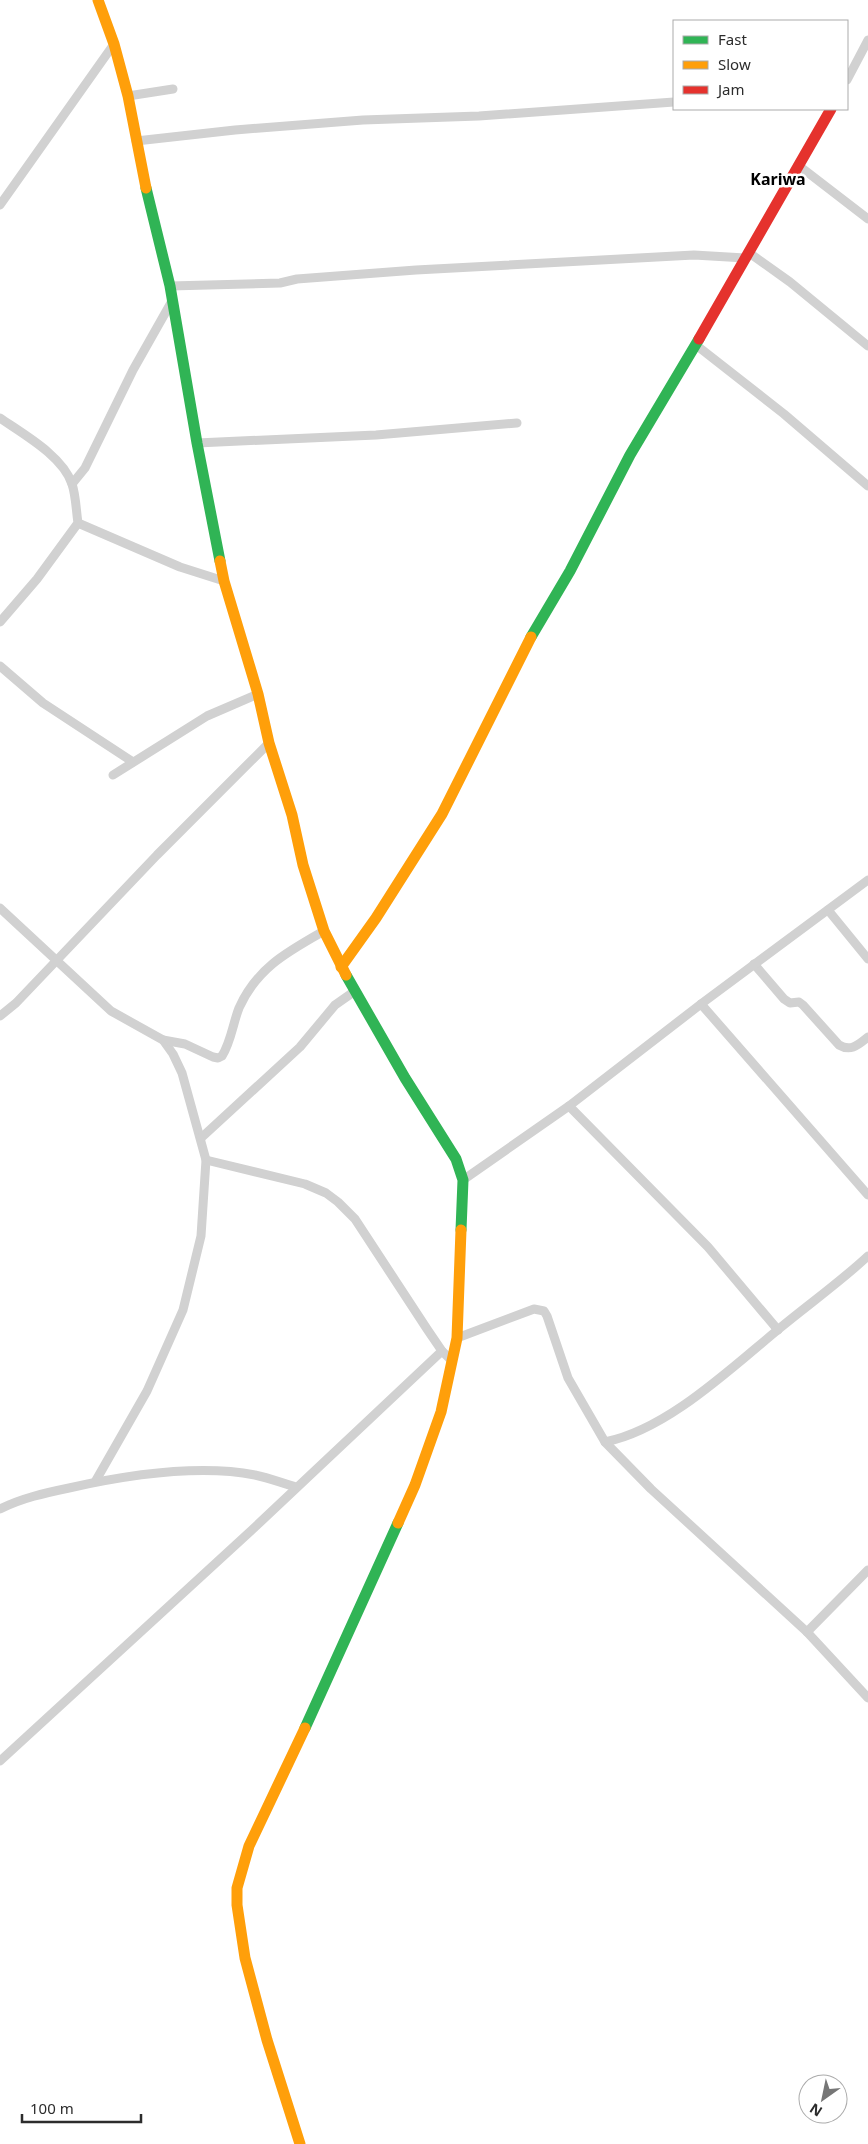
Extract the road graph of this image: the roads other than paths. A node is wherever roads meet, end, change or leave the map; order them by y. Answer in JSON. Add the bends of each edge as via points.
{"nodes":[{"id":1,"x":98,"y":0,"type":"edge"},
{"id":2,"x":868,"y":40,"type":"edge"},
{"id":3,"x":114,"y":44,"type":"junction"},
{"id":4,"x":848,"y":78,"type":"edge"},
{"id":5,"x":173,"y":89,"type":"dead end"},
{"id":6,"x":128,"y":96,"type":"junction"},
{"id":7,"x":673,"y":102,"type":"edge"},
{"id":8,"x":829,"y":110,"type":"edge"},
{"id":9,"x":136,"y":141,"type":"junction"},
{"id":10,"x":798,"y":165,"type":"junction"},
{"id":11,"x":0,"y":205,"type":"edge"},
{"id":12,"x":868,"y":219,"type":"edge"},
{"id":13,"x":746,"y":255,"type":"junction"},
{"id":14,"x":170,"y":286,"type":"junction"},
{"id":15,"x":172,"y":301,"type":"junction"},
{"id":16,"x":696,"y":345,"type":"junction"},
{"id":17,"x":868,"y":346,"type":"edge"},
{"id":18,"x":0,"y":418,"type":"edge"},
{"id":19,"x":517,"y":423,"type":"dead end"},
{"id":20,"x":197,"y":443,"type":"junction"},
{"id":21,"x":72,"y":484,"type":"junction"},
{"id":22,"x":868,"y":486,"type":"edge"},
{"id":23,"x":78,"y":523,"type":"junction"},
{"id":24,"x":224,"y":580,"type":"junction"},
{"id":25,"x":0,"y":622,"type":"edge"},
{"id":26,"x":0,"y":666,"type":"edge"},
{"id":27,"x":258,"y":694,"type":"junction"},
{"id":28,"x":269,"y":743,"type":"junction"},
{"id":29,"x":134,"y":762,"type":"junction"},
{"id":30,"x":114,"y":775,"type":"dead end"},
{"id":31,"x":868,"y":880,"type":"edge"},
{"id":32,"x":0,"y":908,"type":"edge"},
{"id":33,"x":828,"y":910,"type":"junction"},
{"id":34,"x":324,"y":931,"type":"junction"},
{"id":35,"x":868,"y":959,"type":"edge"},
{"id":36,"x":57,"y":960,"type":"junction"},
{"id":37,"x":754,"y":964,"type":"junction"},
{"id":38,"x":341,"y":968,"type":"junction"},
{"id":39,"x":355,"y":991,"type":"junction"},
{"id":40,"x":701,"y":1004,"type":"junction"},
{"id":41,"x":0,"y":1016,"type":"edge"},
{"id":42,"x":868,"y":1037,"type":"edge"},
{"id":43,"x":163,"y":1040,"type":"junction"},
{"id":44,"x":569,"y":1106,"type":"junction"},
{"id":45,"x":201,"y":1138,"type":"junction"},
{"id":46,"x":206,"y":1160,"type":"junction"},
{"id":47,"x":463,"y":1180,"type":"junction"},
{"id":48,"x":868,"y":1195,"type":"edge"},
{"id":49,"x":868,"y":1256,"type":"edge"},
{"id":50,"x":778,"y":1330,"type":"junction"},
{"id":51,"x":457,"y":1338,"type":"junction"},
{"id":52,"x":442,"y":1351,"type":"junction"},
{"id":53,"x":451,"y":1360,"type":"junction"},
{"id":54,"x":605,"y":1442,"type":"junction"},
{"id":55,"x":95,"y":1482,"type":"junction"},
{"id":56,"x":296,"y":1487,"type":"junction"},
{"id":57,"x":0,"y":1509,"type":"edge"},
{"id":58,"x":868,"y":1570,"type":"edge"},
{"id":59,"x":807,"y":1632,"type":"junction"},
{"id":60,"x":868,"y":1698,"type":"edge"},
{"id":61,"x":0,"y":1761,"type":"edge"},
{"id":62,"x":300,"y":2144,"type":"edge"}],
"edges":[{"from":1,"to":3,"type":"street"},
{"from":2,"to":4,"type":"street"},
{"from":3,"to":6,"type":"street"},
{"from":3,"to":11,"type":"street"},
{"from":5,"to":6,"type":"street"},
{"from":6,"to":9,"type":"street"},
{"from":7,"to":9,"type":"street","via":[[479,116],[363,120]]},
{"from":8,"to":10,"type":"street"},
{"from":9,"to":14,"type":"street"},
{"from":10,"to":12,"type":"street"},
{"from":10,"to":13,"type":"street"},
{"from":13,"to":14,"type":"street","via":[[416,270],[280,283]]},
{"from":13,"to":16,"type":"street"},
{"from":13,"to":17,"type":"street","via":[[790,282]]},
{"from":14,"to":15,"type":"street"},
{"from":15,"to":20,"type":"street"},
{"from":15,"to":21,"type":"street","via":[[86,468]]},
{"from":16,"to":22,"type":"street"},
{"from":16,"to":38,"type":"street","via":[[661,401],[528,642],[442,814]]},
{"from":18,"to":21,"type":"street","via":[[58,462]]},
{"from":19,"to":20,"type":"street","via":[[376,435]]},
{"from":20,"to":24,"type":"street"},
{"from":21,"to":23,"type":"street"},
{"from":23,"to":24,"type":"street","via":[[180,567]]},
{"from":23,"to":25,"type":"street"},
{"from":24,"to":27,"type":"street"},
{"from":26,"to":29,"type":"street","via":[[43,703]]},
{"from":27,"to":28,"type":"street"},
{"from":27,"to":29,"type":"street","via":[[207,716]]},
{"from":28,"to":34,"type":"street"},
{"from":28,"to":36,"type":"street"},
{"from":29,"to":30,"type":"street"},
{"from":31,"to":33,"type":"street"},
{"from":32,"to":36,"type":"street"},
{"from":33,"to":35,"type":"street"},
{"from":33,"to":37,"type":"street"},
{"from":34,"to":38,"type":"street"},
{"from":34,"to":43,"type":"street","via":[[275,960],[254,983],[239,1009],[222,1056],[218,1058],[185,1044]]},
{"from":36,"to":41,"type":"street"},
{"from":36,"to":43,"type":"street","via":[[111,1011]]},
{"from":37,"to":40,"type":"street"},
{"from":37,"to":42,"type":"street","via":[[784,999],[804,1005],[845,1049],[851,1049]]},
{"from":38,"to":39,"type":"street"},
{"from":39,"to":45,"type":"street","via":[[335,1005],[300,1047]]},
{"from":39,"to":47,"type":"street","via":[[405,1078],[450,1147]]},
{"from":40,"to":44,"type":"street"},
{"from":40,"to":48,"type":"street"},
{"from":43,"to":45,"type":"street","via":[[182,1074]]},
{"from":44,"to":47,"type":"street"},
{"from":44,"to":50,"type":"street","via":[[708,1247]]},
{"from":45,"to":46,"type":"street"},
{"from":46,"to":52,"type":"street","via":[[305,1184],[338,1202],[355,1219]]},
{"from":46,"to":55,"type":"street","via":[[201,1236],[184,1310],[148,1391]]},
{"from":47,"to":51,"type":"street"},
{"from":49,"to":50,"type":"street"},
{"from":50,"to":54,"type":"street","via":[[721,1378],[666,1416],[641,1430]]},
{"from":51,"to":53,"type":"street"},
{"from":51,"to":54,"type":"street","via":[[534,1309],[544,1311],[568,1378]]},
{"from":52,"to":53,"type":"street"},
{"from":52,"to":56,"type":"street"},
{"from":53,"to":62,"type":"street","via":[[441,1412],[415,1485],[352,1628],[249,1846],[237,1888],[245,1958]]},
{"from":54,"to":59,"type":"street","via":[[651,1489]]},
{"from":55,"to":56,"type":"street","via":[[195,1471],[255,1475]]},
{"from":55,"to":57,"type":"street","via":[[21,1499]]},
{"from":56,"to":61,"type":"street"},
{"from":58,"to":59,"type":"street"},
{"from":59,"to":60,"type":"street"}]}
